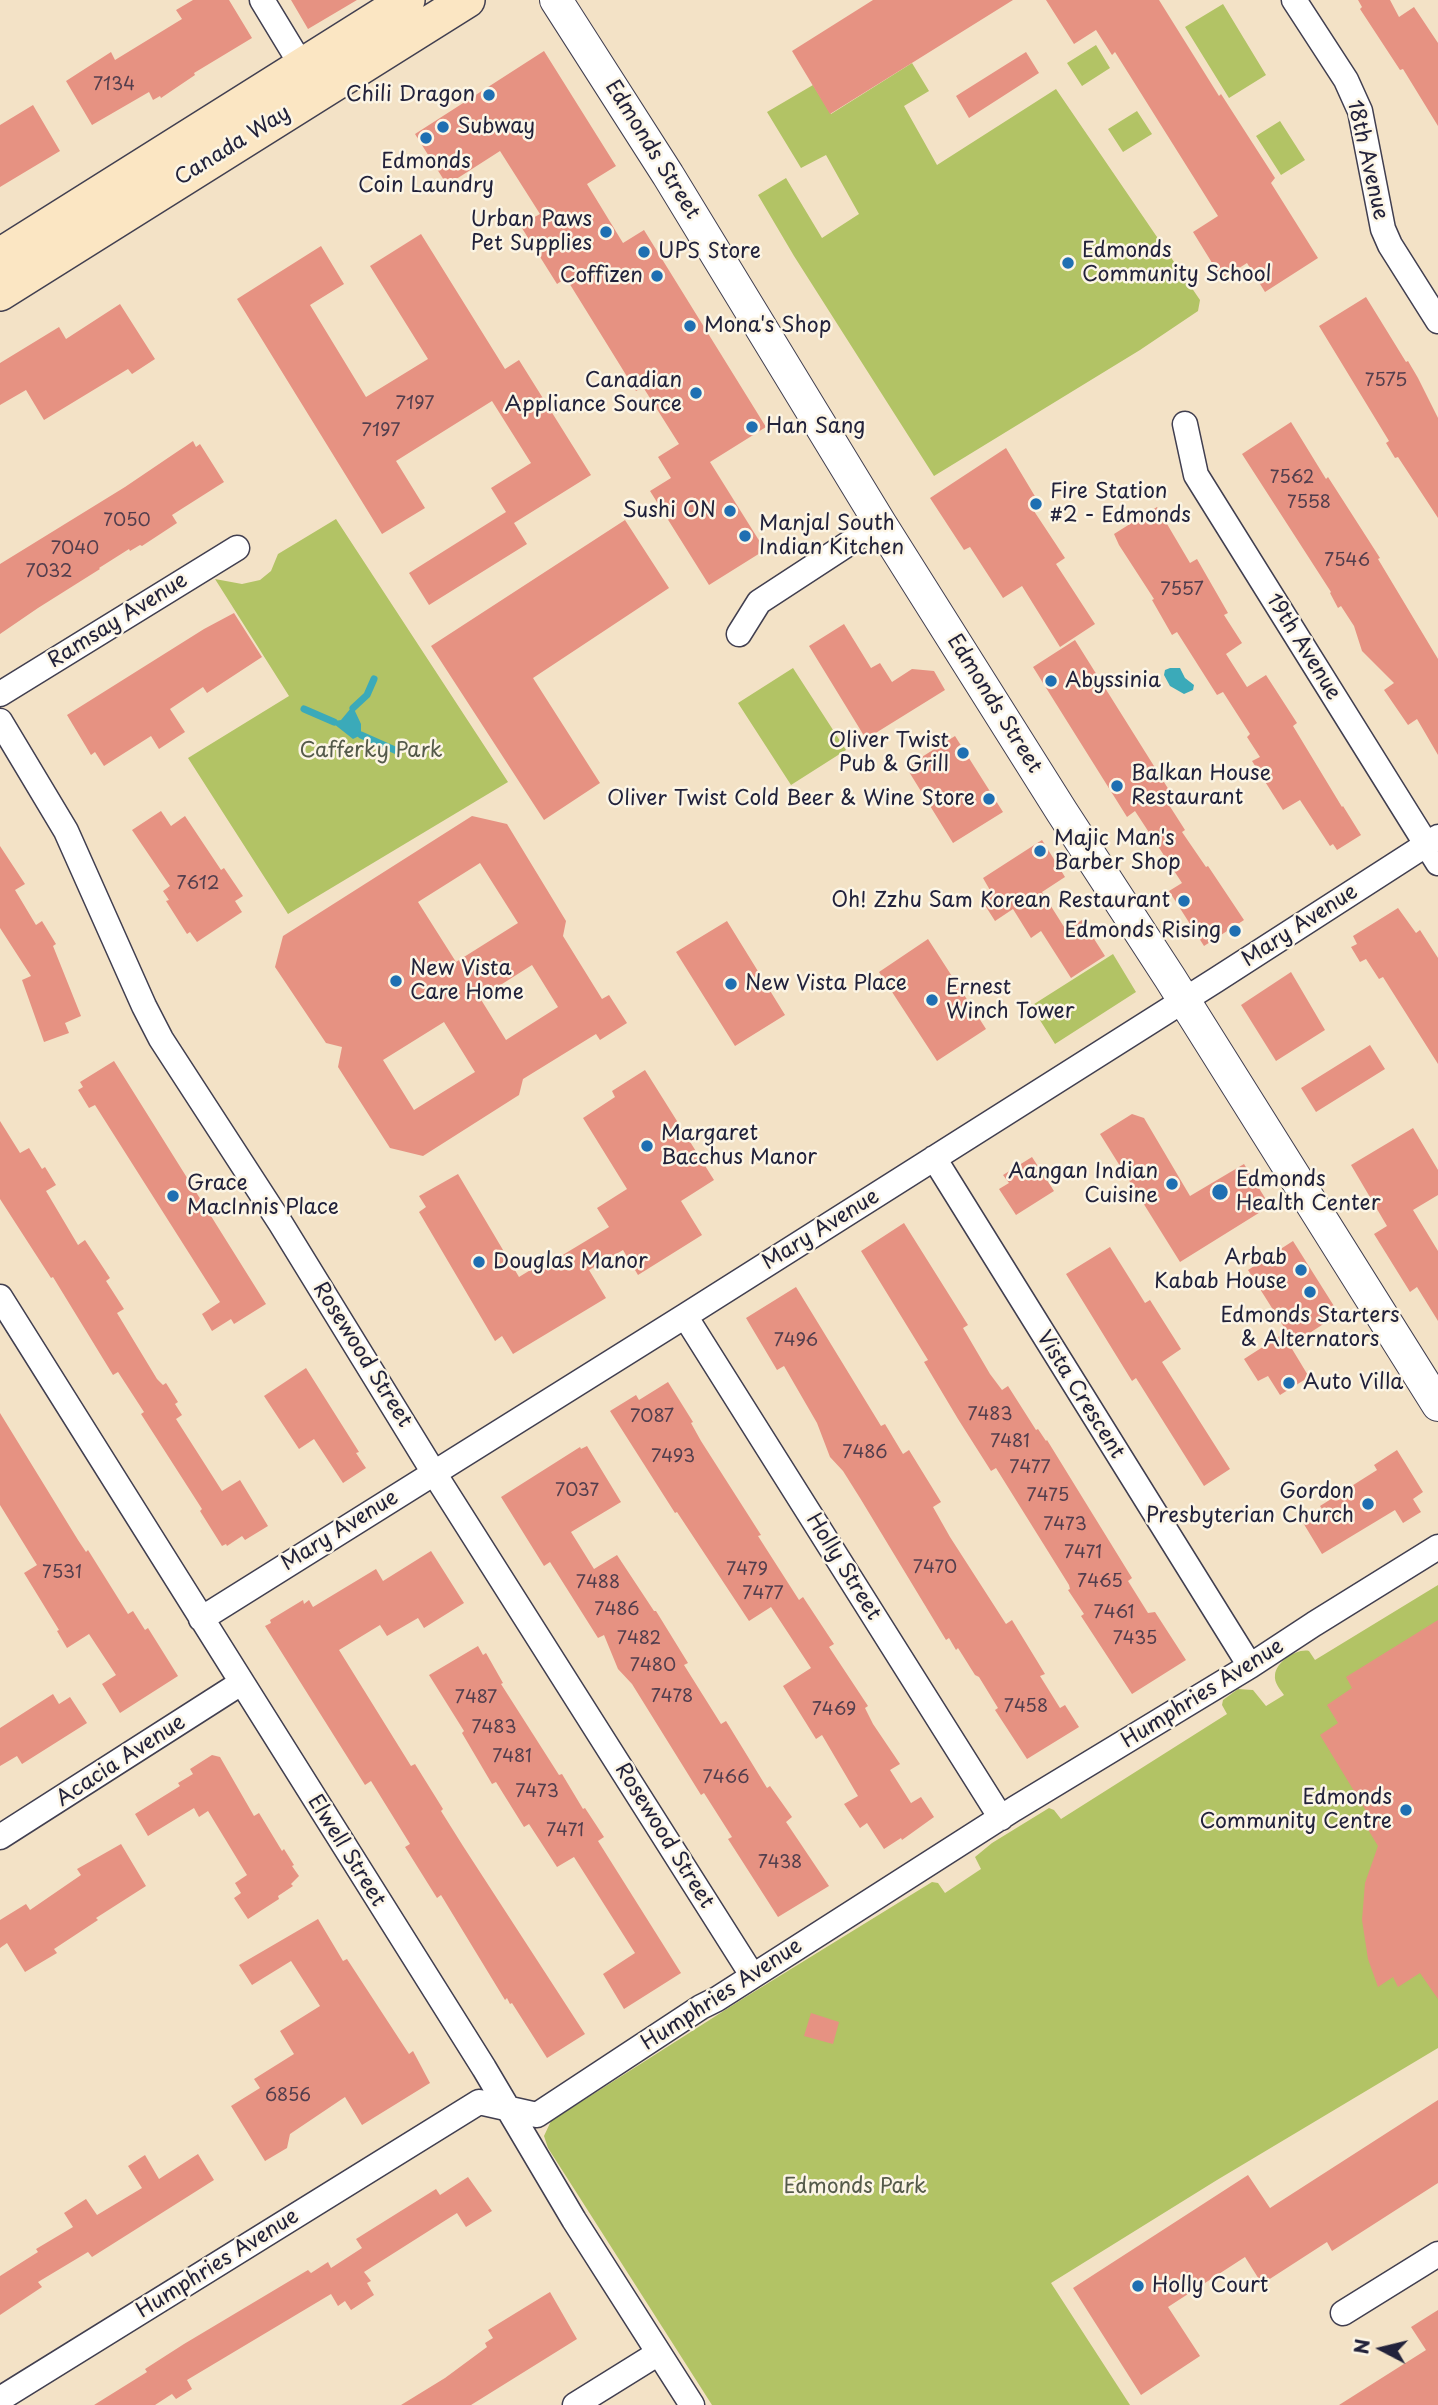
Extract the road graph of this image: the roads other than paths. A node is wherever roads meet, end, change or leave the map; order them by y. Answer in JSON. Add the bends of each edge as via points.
{"nodes":[{"id":1,"x":262,"y":0,"type":"edge"},
{"id":2,"x":407,"y":0,"type":"edge"},
{"id":3,"x":467,"y":0,"type":"edge"},
{"id":4,"x":556,"y":0,"type":"edge"},
{"id":5,"x":1294,"y":0,"type":"edge"},
{"id":6,"x":302,"y":66,"type":"junction"},
{"id":7,"x":0,"y":256,"type":"edge"},
{"id":8,"x":0,"y":293,"type":"edge"},
{"id":9,"x":1438,"y":321,"type":"edge"},
{"id":10,"x":1185,"y":424,"type":"dead end"},
{"id":11,"x":880,"y":523,"type":"junction"},
{"id":12,"x":237,"y":548,"type":"dead end"},
{"id":13,"x":739,"y":634,"type":"dead end"},
{"id":14,"x":0,"y":694,"type":"edge"},
{"id":15,"x":0,"y":721,"type":"edge"},
{"id":16,"x":1434,"y":848,"type":"edge"},
{"id":17,"x":1183,"y":1000,"type":"junction"},
{"id":18,"x":934,"y":1158,"type":"junction"},
{"id":19,"x":0,"y":1297,"type":"edge"},
{"id":20,"x":685,"y":1316,"type":"junction"},
{"id":21,"x":8,"y":1329,"type":"edge"},
{"id":22,"x":1438,"y":1405,"type":"edge"},
{"id":23,"x":434,"y":1473,"type":"junction"},
{"id":24,"x":1438,"y":1547,"type":"edge"},
{"id":25,"x":201,"y":1619,"type":"junction"},
{"id":26,"x":1250,"y":1666,"type":"junction"},
{"id":27,"x":241,"y":1683,"type":"junction"},
{"id":28,"x":1000,"y":1818,"type":"junction"},
{"id":29,"x":0,"y":1838,"type":"edge"},
{"id":30,"x":752,"y":1976,"type":"junction"},
{"id":31,"x":506,"y":2107,"type":"junction"},
{"id":32,"x":1438,"y":2254,"type":"edge"},
{"id":33,"x":1343,"y":2313,"type":"dead end"},
{"id":34,"x":657,"y":2354,"type":"junction"},
{"id":35,"x":0,"y":2399,"type":"edge"},
{"id":36,"x":575,"y":2405,"type":"edge"},
{"id":37,"x":692,"y":2405,"type":"edge"}],
"edges":[{"from":1,"to":6,"type":"street"},
{"from":2,"to":6,"type":"main road","name":"Canada Way"},
{"from":3,"to":8,"type":"main road","name":"Canada Way"},
{"from":4,"to":11,"type":"street","name":"Edmonds Street","via":[[771,340]]},
{"from":5,"to":9,"type":"street","name":"18th Avenue","via":[[1360,111],[1383,229]]},
{"from":6,"to":7,"type":"main road","name":"Canada Way"},
{"from":10,"to":16,"type":"street","name":"19th Avenue","via":[[1196,475]]},
{"from":11,"to":13,"type":"street","via":[[759,602]]},
{"from":11,"to":17,"type":"street","name":"Edmonds Street"},
{"from":12,"to":14,"type":"street","name":"Ramsay Avenue"},
{"from":15,"to":23,"type":"street","name":"Rosewood Street","via":[[66,831],[161,1039]]},
{"from":16,"to":17,"type":"street","name":"Mary Avenue"},
{"from":17,"to":18,"type":"street","name":"Mary Avenue"},
{"from":17,"to":22,"type":"street","name":"Edmonds Street"},
{"from":18,"to":20,"type":"street","name":"Mary Avenue"},
{"from":18,"to":26,"type":"street","name":"Vista Crescent"},
{"from":19,"to":21,"type":"street","name":"Elwell Street"},
{"from":20,"to":23,"type":"street","name":"Mary Avenue"},
{"from":20,"to":28,"type":"street","name":"Holly Street"},
{"from":21,"to":25,"type":"street","name":"Elwell Street"},
{"from":23,"to":25,"type":"street","name":"Mary Avenue"},
{"from":23,"to":30,"type":"street","name":"Rosewood Street"},
{"from":24,"to":26,"type":"street","name":"Humphries Avenue"},
{"from":25,"to":27,"type":"street","name":"Elwell Street"},
{"from":26,"to":28,"type":"street","name":"Humphries Avenue"},
{"from":27,"to":29,"type":"street","name":"Acacia Avenue"},
{"from":27,"to":31,"type":"street","name":"Elwell Street"},
{"from":28,"to":30,"type":"street","name":"Humphries Avenue"},
{"from":30,"to":31,"type":"street","name":"Humphries Avenue","via":[[537,2115]]},
{"from":31,"to":34,"type":"street","name":"Elwell Street"},
{"from":31,"to":35,"type":"street","name":"Humphries Avenue","via":[[479,2102]]},
{"from":32,"to":33,"type":"street"},
{"from":34,"to":36,"type":"street"},
{"from":34,"to":37,"type":"street","name":"Elwell Street"}]}
